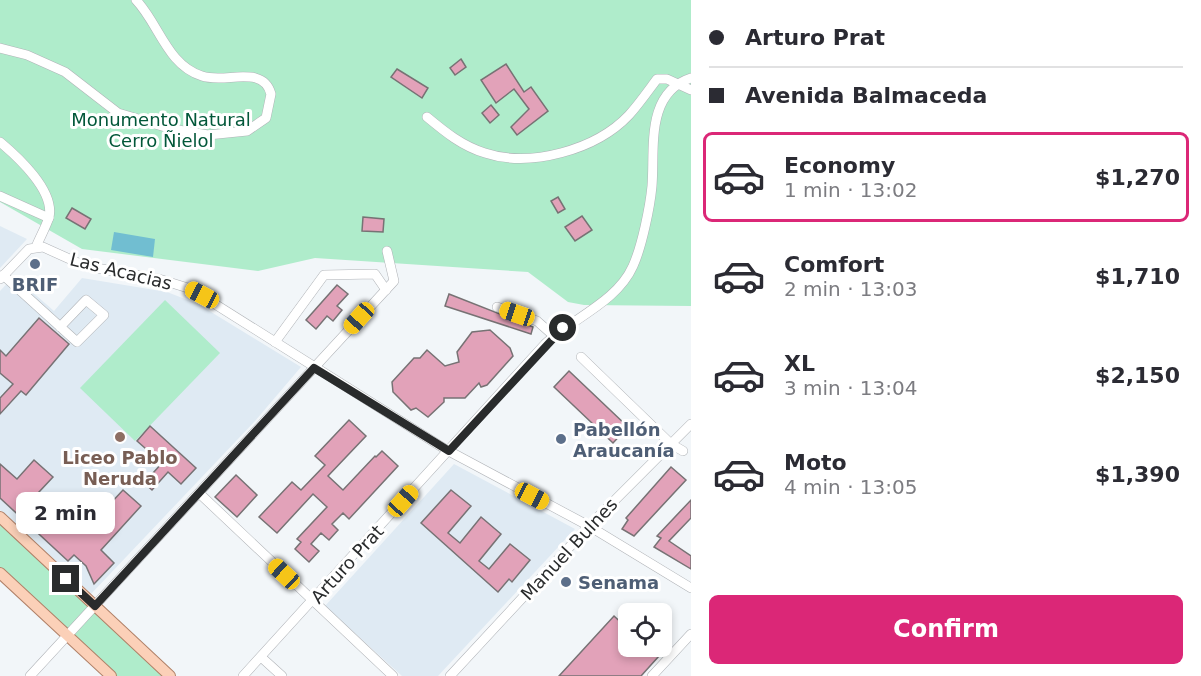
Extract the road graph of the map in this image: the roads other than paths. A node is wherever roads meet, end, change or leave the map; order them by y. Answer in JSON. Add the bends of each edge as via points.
{"nodes":[{"id":1,"x":136,"y":0,"type":"edge"},
{"id":2,"x":0,"y":48,"type":"edge"},
{"id":3,"x":691,"y":78,"type":"edge"},
{"id":4,"x":678,"y":83,"type":"junction"},
{"id":5,"x":691,"y":90,"type":"edge"},
{"id":6,"x":427,"y":117,"type":"dead end"},
{"id":7,"x":0,"y":142,"type":"edge"},
{"id":8,"x":0,"y":196,"type":"edge"},
{"id":9,"x":49,"y":218,"type":"junction"},
{"id":10,"x":36,"y":247,"type":"junction"},
{"id":11,"x":387,"y":251,"type":"dead end"},
{"id":12,"x":2,"y":277,"type":"edge"},
{"id":13,"x":386,"y":290,"type":"junction"},
{"id":14,"x":497,"y":307,"type":"dead end"},
{"id":15,"x":60,"y":327,"type":"junction"},
{"id":16,"x":554,"y":336,"type":"junction"},
{"id":17,"x":275,"y":342,"type":"junction"},
{"id":18,"x":581,"y":357,"type":"dead end"},
{"id":19,"x":314,"y":368,"type":"junction"},
{"id":20,"x":691,"y":424,"type":"edge"},
{"id":21,"x":671,"y":444,"type":"junction"},
{"id":22,"x":449,"y":451,"type":"junction"},
{"id":23,"x":683,"y":451,"type":"dead end"},
{"id":24,"x":199,"y":493,"type":"junction"},
{"id":25,"x":0,"y":517,"type":"edge"},
{"id":26,"x":589,"y":526,"type":"junction"},
{"id":27,"x":0,"y":573,"type":"edge"},
{"id":28,"x":690,"y":588,"type":"edge"},
{"id":29,"x":313,"y":601,"type":"junction"},
{"id":30,"x":95,"y":606,"type":"junction"},
{"id":31,"x":691,"y":634,"type":"edge"},
{"id":32,"x":68,"y":636,"type":"junction"},
{"id":33,"x":261,"y":657,"type":"junction"},
{"id":34,"x":30,"y":676,"type":"edge"},
{"id":35,"x":111,"y":676,"type":"edge"},
{"id":36,"x":170,"y":676,"type":"edge"},
{"id":37,"x":243,"y":676,"type":"edge"},
{"id":38,"x":282,"y":676,"type":"edge"},
{"id":39,"x":393,"y":676,"type":"edge"},
{"id":40,"x":450,"y":676,"type":"edge"},
{"id":41,"x":652,"y":676,"type":"edge"}],
"edges":[{"from":1,"to":2,"type":"street","via":[[178,61],[201,76],[254,76],[264,81],[271,94],[266,118],[247,131],[208,135],[172,129],[118,113],[65,72]]},
{"from":3,"to":4,"type":"street"},
{"from":4,"to":5,"type":"street"},
{"from":4,"to":6,"type":"street","via":[[657,79],[616,126],[596,141],[560,155],[486,154],[455,140]]},
{"from":4,"to":16,"type":"street","name":"Arturo Prat","via":[[666,97],[652,141],[652,187],[633,266],[613,293]]},
{"from":7,"to":9,"type":"street","via":[[47,196]]},
{"from":8,"to":9,"type":"street"},
{"from":9,"to":10,"type":"street"},
{"from":10,"to":12,"type":"street","via":[[29,249]]},
{"from":10,"to":17,"type":"street","name":"Las Acacias","via":[[84,266],[159,279],[191,289]]},
{"from":11,"to":13,"type":"street","via":[[394,280]]},
{"from":12,"to":15,"type":"street"},
{"from":13,"to":17,"type":"street","via":[[375,274],[324,275]]},
{"from":13,"to":19,"type":"street"},
{"from":14,"to":16,"type":"street","via":[[537,321]]},
{"from":15,"to":15,"type":"street","via":[[77,342],[104,315],[86,300]]},
{"from":16,"to":22,"type":"street","name":"Arturo Prat"},
{"from":17,"to":19,"type":"street","name":"Las Acacias"},
{"from":18,"to":21,"type":"street"},
{"from":19,"to":22,"type":"street","name":"Las Acacias"},
{"from":19,"to":24,"type":"street"},
{"from":20,"to":21,"type":"street","name":"Manuel Bulnes"},
{"from":21,"to":23,"type":"street"},
{"from":21,"to":26,"type":"street","name":"Manuel Bulnes","via":[[664,456]]},
{"from":22,"to":26,"type":"street","name":"Las Acacias"},
{"from":22,"to":29,"type":"street","name":"Arturo Prat"},
{"from":24,"to":29,"type":"street"},
{"from":24,"to":30,"type":"street"},
{"from":25,"to":30,"type":"main road"},
{"from":26,"to":28,"type":"street","name":"Las Acacias"},
{"from":26,"to":40,"type":"street","name":"Manuel Bulnes"},
{"from":27,"to":32,"type":"main road"},
{"from":29,"to":33,"type":"street","name":"Arturo Prat"},
{"from":29,"to":39,"type":"street"},
{"from":30,"to":32,"type":"street"},
{"from":30,"to":36,"type":"main road"},
{"from":31,"to":41,"type":"street"},
{"from":32,"to":34,"type":"street"},
{"from":32,"to":35,"type":"main road"},
{"from":33,"to":37,"type":"street","name":"Arturo Prat"},
{"from":33,"to":38,"type":"street"}]}
